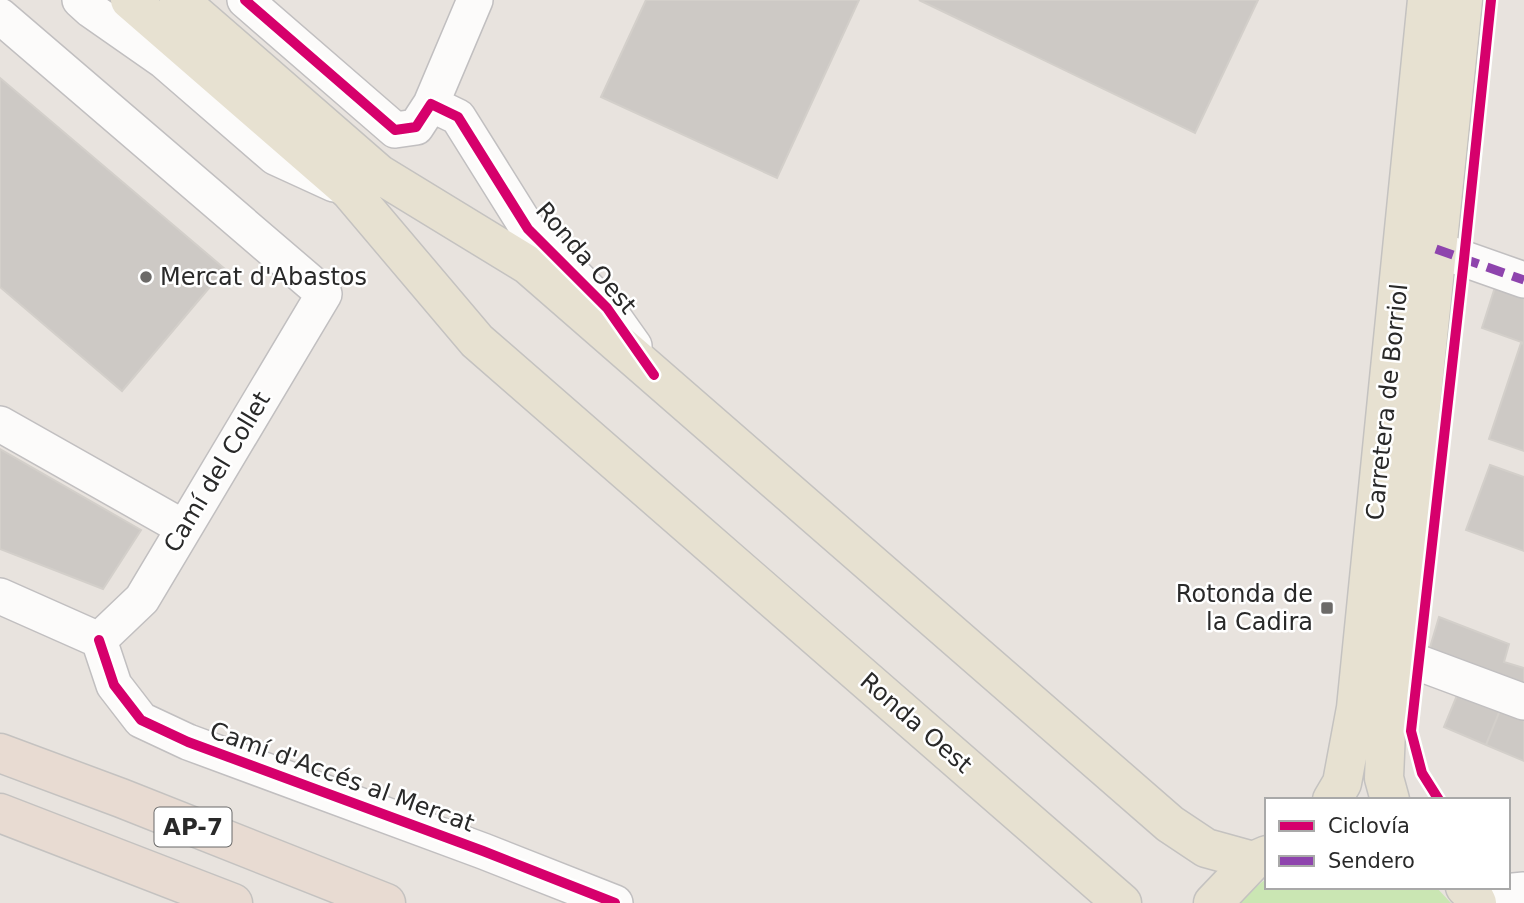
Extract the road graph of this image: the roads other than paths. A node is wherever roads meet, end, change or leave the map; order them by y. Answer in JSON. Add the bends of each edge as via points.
{"nodes":[{"id":1,"x":80,"y":0,"type":"edge"},
{"id":2,"x":130,"y":0,"type":"edge"},
{"id":3,"x":179,"y":0,"type":"edge"},
{"id":4,"x":246,"y":0,"type":"edge"},
{"id":5,"x":475,"y":0,"type":"edge"},
{"id":6,"x":1427,"y":0,"type":"edge"},
{"id":7,"x":1463,"y":0,"type":"edge"},
{"id":8,"x":0,"y":16,"type":"edge"},
{"id":9,"x":431,"y":104,"type":"junction"},
{"id":10,"x":350,"y":191,"type":"junction"},
{"id":11,"x":1436,"y":250,"type":"junction"},
{"id":12,"x":1524,"y":280,"type":"edge"},
{"id":13,"x":654,"y":375,"type":"junction"},
{"id":14,"x":0,"y":424,"type":"edge"},
{"id":15,"x":184,"y":528,"type":"junction"},
{"id":16,"x":0,"y":596,"type":"edge"},
{"id":17,"x":99,"y":640,"type":"junction"},
{"id":18,"x":1395,"y":654,"type":"junction"},
{"id":19,"x":1524,"y":702,"type":"edge"},
{"id":20,"x":0,"y":753,"type":"edge"},
{"id":21,"x":1333,"y":798,"type":"edge"},
{"id":22,"x":1389,"y":798,"type":"edge"},
{"id":23,"x":0,"y":813,"type":"edge"},
{"id":24,"x":1260,"y":858,"type":"edge"},
{"id":25,"x":1524,"y":890,"type":"edge"},
{"id":26,"x":1472,"y":895,"type":"edge"},
{"id":27,"x":233,"y":903,"type":"edge"},
{"id":28,"x":386,"y":903,"type":"edge"},
{"id":29,"x":615,"y":903,"type":"edge"},
{"id":30,"x":1122,"y":903,"type":"edge"},
{"id":31,"x":1213,"y":903,"type":"edge"}],
"edges":[{"from":1,"to":10,"type":"street","name":"Ronda Oest","via":[[164,61],[275,157]]},
{"from":2,"to":10,"type":"main road","name":"Ronda Oest"},
{"from":3,"to":13,"type":"main road","name":"Ronda Oest","via":[[379,174],[528,265]]},
{"from":4,"to":9,"type":"street","via":[[395,130],[416,127]]},
{"from":5,"to":9,"type":"street"},
{"from":6,"to":21,"type":"main road","name":"Carretera de Borriol","via":[[1356,708],[1342,783]]},
{"from":7,"to":11,"type":"main road","name":"Carretera de Borriol"},
{"from":8,"to":15,"type":"street","name":"Camí del Collet","via":[[324,294]]},
{"from":9,"to":13,"type":"street","name":"Ronda Oest","via":[[458,117],[528,229],[607,308]]},
{"from":10,"to":30,"type":"main road","name":"Ronda Oest","via":[[477,341]]},
{"from":11,"to":12,"type":"street"},
{"from":11,"to":18,"type":"main road","name":"Carretera de Borriol"},
{"from":13,"to":24,"type":"main road","name":"Ronda Oest","via":[[1170,824],[1206,848]]},
{"from":14,"to":15,"type":"street"},
{"from":15,"to":17,"type":"street","name":"Camí del Collet","via":[[142,599]]},
{"from":16,"to":17,"type":"street"},
{"from":17,"to":29,"type":"street","name":"Camí d'Accés al Mercat","via":[[114,685],[141,720],[188,742]]},
{"from":18,"to":19,"type":"street"},
{"from":18,"to":22,"type":"main road","name":"Carretera de Borriol","via":[[1384,778]]},
{"from":20,"to":28,"type":"highway","number":"AP-7"},
{"from":23,"to":27,"type":"highway","number":"AP-7"},
{"from":24,"to":31,"type":"main road"},
{"from":25,"to":26,"type":"street"}]}
